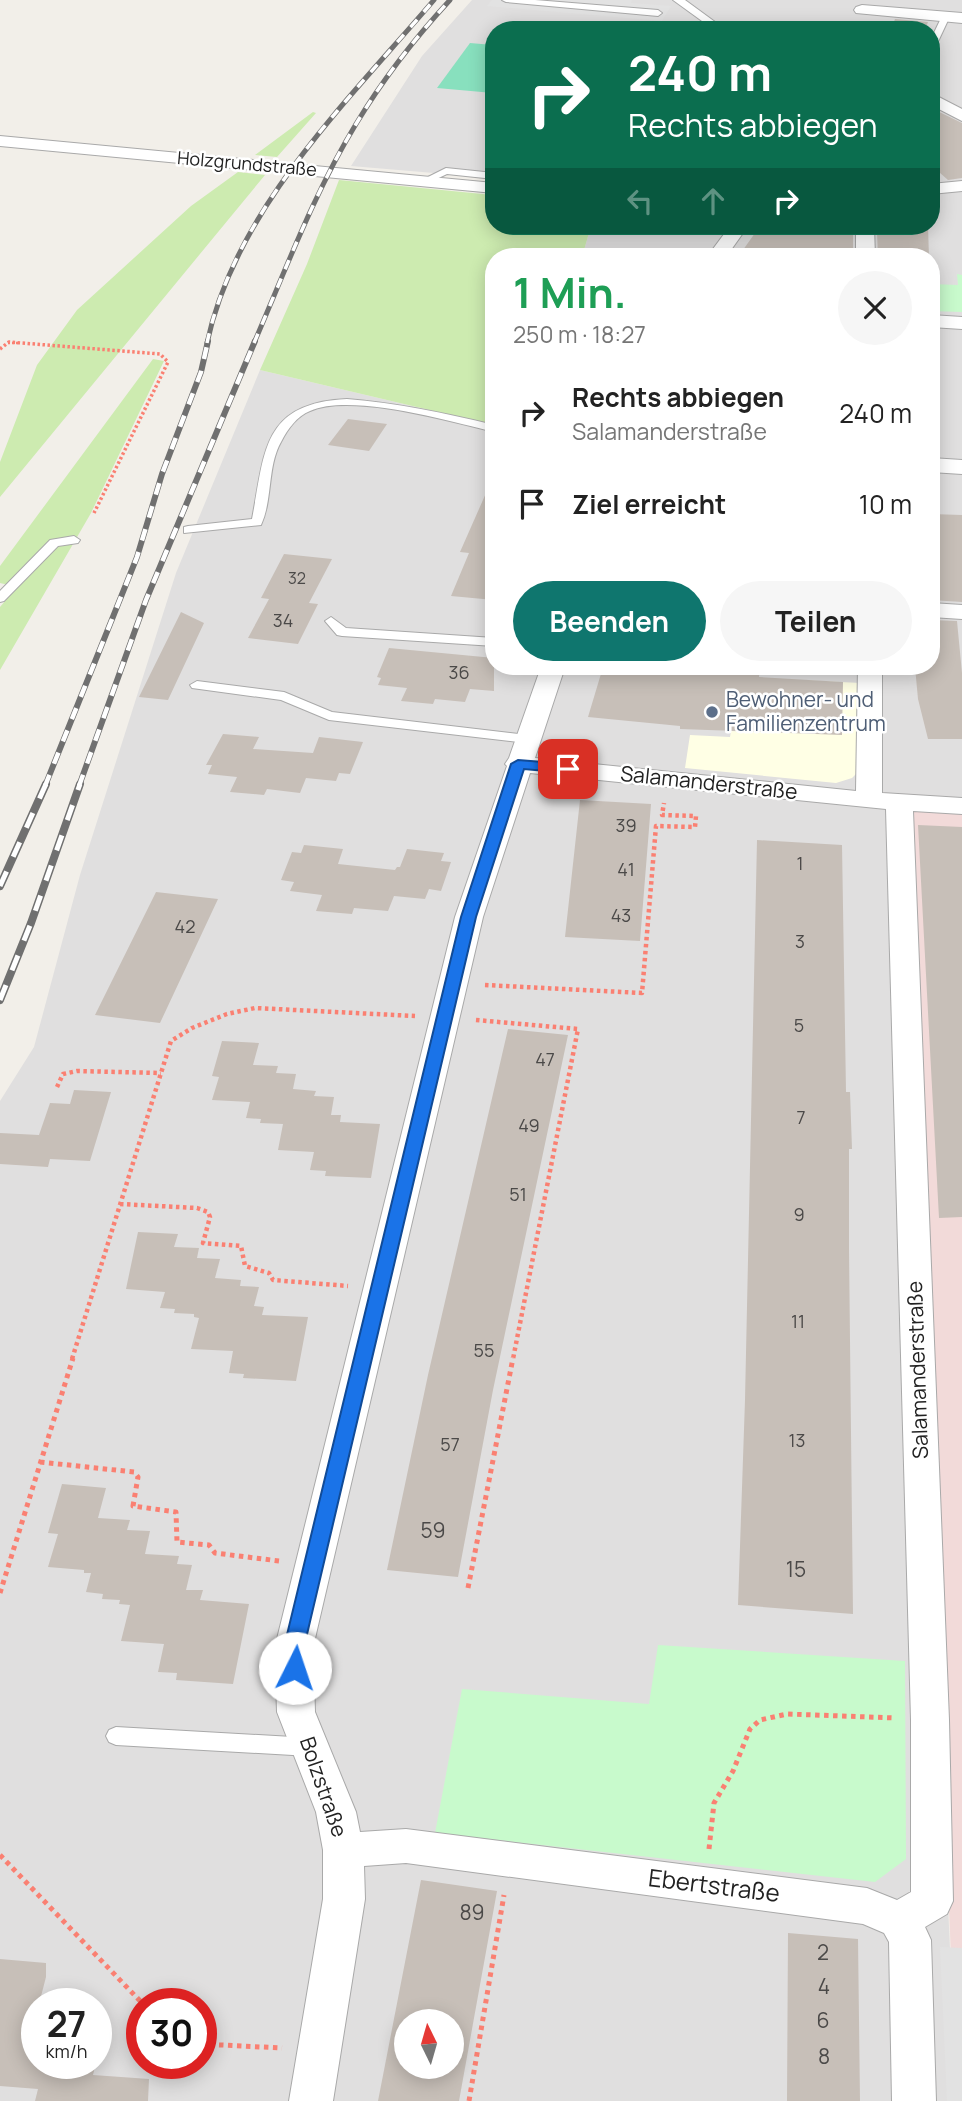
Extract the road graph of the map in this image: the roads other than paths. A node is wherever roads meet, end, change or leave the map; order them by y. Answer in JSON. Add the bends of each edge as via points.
{"nodes":[{"id":1,"x":506,"y":0,"type":"edge"},
{"id":2,"x":685,"y":0,"type":"edge"},
{"id":3,"x":739,"y":0,"type":"edge"},
{"id":4,"x":755,"y":0,"type":"edge"},
{"id":5,"x":589,"y":4,"type":"edge"},
{"id":6,"x":864,"y":5,"type":"edge"},
{"id":7,"x":658,"y":13,"type":"dead end"},
{"id":8,"x":954,"y":17,"type":"edge"},
{"id":9,"x":706,"y":21,"type":"edge"},
{"id":10,"x":940,"y":36,"type":"edge"},
{"id":11,"x":952,"y":93,"type":"dead end"},
{"id":12,"x":940,"y":95,"type":"edge"},
{"id":13,"x":940,"y":103,"type":"edge"},
{"id":14,"x":962,"y":116,"type":"edge"},
{"id":15,"x":0,"y":141,"type":"edge"},
{"id":16,"x":485,"y":175,"type":"edge"},
{"id":17,"x":425,"y":181,"type":"junction"},
{"id":18,"x":962,"y":186,"type":"edge"},
{"id":19,"x":485,"y":187,"type":"edge"},
{"id":20,"x":940,"y":188,"type":"edge"},
{"id":21,"x":940,"y":322,"type":"edge"},
{"id":22,"x":962,"y":323,"type":"edge"},
{"id":23,"x":485,"y":426,"type":"edge"},
{"id":24,"x":940,"y":466,"type":"edge"},
{"id":25,"x":962,"y":467,"type":"edge"},
{"id":26,"x":188,"y":530,"type":"dead end"},
{"id":27,"x":74,"y":540,"type":"dead end"},
{"id":28,"x":0,"y":598,"type":"edge"},
{"id":29,"x":940,"y":611,"type":"edge"},
{"id":30,"x":962,"y":612,"type":"edge"},
{"id":31,"x":331,"y":621,"type":"dead end"},
{"id":32,"x":485,"y":641,"type":"edge"},
{"id":33,"x":550,"y":675,"type":"edge"},
{"id":34,"x":871,"y":675,"type":"edge"},
{"id":35,"x":197,"y":685,"type":"dead end"},
{"id":36,"x":523,"y":752,"type":"junction"},
{"id":37,"x":884,"y":801,"type":"junction"},
{"id":38,"x":962,"y":806,"type":"edge"},
{"id":39,"x":116,"y":1736,"type":"dead end"},
{"id":40,"x":310,"y":1747,"type":"junction"},
{"id":41,"x":344,"y":1850,"type":"junction"},
{"id":42,"x":900,"y":1920,"type":"junction"},
{"id":43,"x":310,"y":2101,"type":"edge"},
{"id":44,"x":914,"y":2101,"type":"edge"}],
"edges":[{"from":1,"to":5,"type":"lane"},
{"from":2,"to":9,"type":"lane"},
{"from":3,"to":4,"type":"lane"},
{"from":5,"to":7,"type":"lane"},
{"from":6,"to":8,"type":"street"},
{"from":8,"to":10,"type":"lane"},
{"from":11,"to":12,"type":"street"},
{"from":13,"to":14,"type":"street"},
{"from":15,"to":17,"type":"street","name":"Holzgrundstraße"},
{"from":16,"to":17,"type":"lane","via":[[446,171]]},
{"from":17,"to":19,"type":"street","name":"Holzgrundstraße"},
{"from":18,"to":20,"type":"street"},
{"from":21,"to":22,"type":"street"},
{"from":23,"to":26,"type":"lane","via":[[364,404],[307,408],[272,445],[257,522]]},
{"from":24,"to":25,"type":"street"},
{"from":27,"to":28,"type":"lane","via":[[54,543]]},
{"from":29,"to":30,"type":"street"},
{"from":31,"to":32,"type":"lane","via":[[342,632]]},
{"from":33,"to":36,"type":"street","name":"Bolzstraße"},
{"from":34,"to":37,"type":"street"},
{"from":35,"to":36,"type":"lane","via":[[284,696],[329,716]]},
{"from":36,"to":37,"type":"street","name":"Salamanderstraße"},
{"from":36,"to":40,"type":"street","name":"Bolzstraße","via":[[452,983],[294,1647],[296,1712]]},
{"from":37,"to":38,"type":"street","name":"Salamanderstraße"},
{"from":37,"to":42,"type":"street","name":"Salamanderstraße","via":[[930,1720],[932,1901]]},
{"from":39,"to":40,"type":"lane"},
{"from":40,"to":41,"type":"street","name":"Bolzstraße"},
{"from":41,"to":42,"type":"street","name":"Ebertstraße","via":[[406,1846],[510,1859],[867,1906]]},
{"from":41,"to":43,"type":"street","name":"Bolzstraße","via":[[344,1899]]},
{"from":42,"to":44,"type":"street","via":[[910,1940]]}]}
